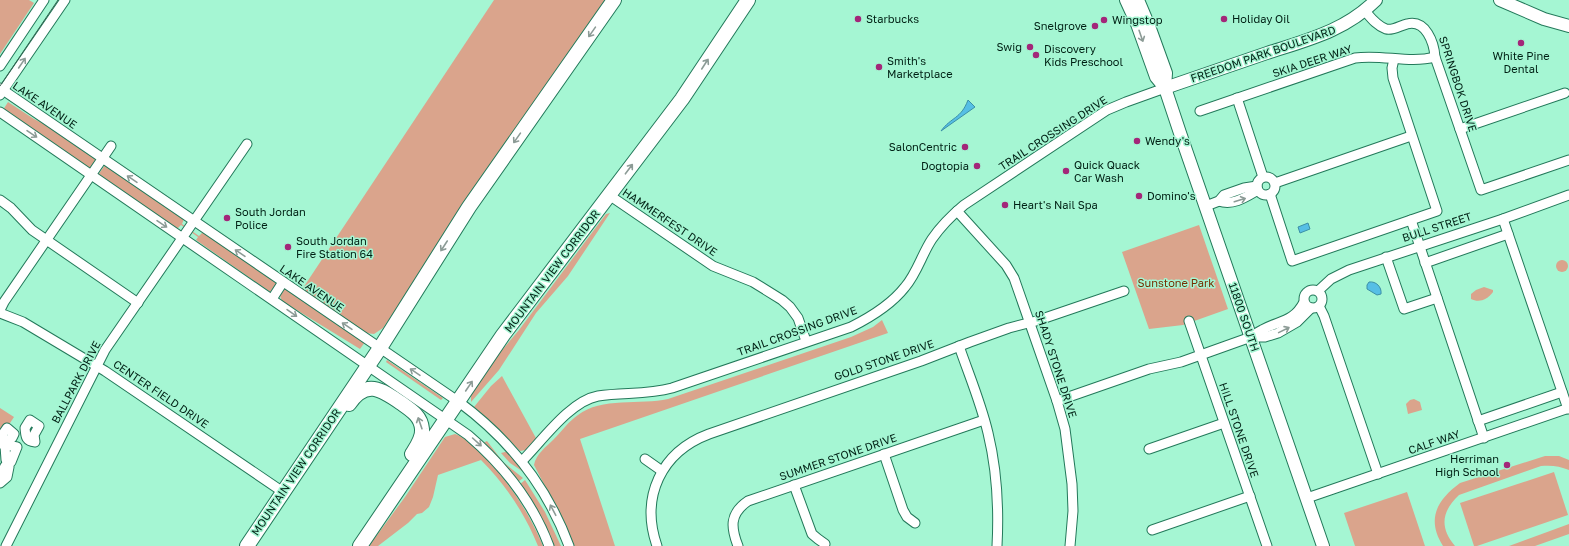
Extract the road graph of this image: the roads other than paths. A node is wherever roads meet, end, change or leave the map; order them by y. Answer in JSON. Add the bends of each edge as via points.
{"nodes":[{"id":1,"x":43,"y":0,"type":"edge"},
{"id":2,"x":65,"y":0,"type":"edge"},
{"id":3,"x":614,"y":0,"type":"edge"},
{"id":4,"x":748,"y":0,"type":"edge"},
{"id":5,"x":1126,"y":0,"type":"edge"},
{"id":6,"x":1138,"y":0,"type":"edge"},
{"id":7,"x":1376,"y":0,"type":"edge"},
{"id":8,"x":1500,"y":0,"type":"edge"},
{"id":9,"x":1365,"y":11,"type":"junction"},
{"id":10,"x":1569,"y":26,"type":"edge"},
{"id":11,"x":1435,"y":57,"type":"junction"},
{"id":12,"x":1394,"y":59,"type":"junction"},
{"id":13,"x":0,"y":66,"type":"edge"},
{"id":14,"x":1166,"y":88,"type":"junction"},
{"id":15,"x":1,"y":91,"type":"edge"},
{"id":16,"x":1565,"y":93,"type":"dead end"},
{"id":17,"x":1237,"y":98,"type":"junction"},
{"id":18,"x":1200,"y":111,"type":"dead end"},
{"id":19,"x":0,"y":112,"type":"edge"},
{"id":20,"x":1460,"y":129,"type":"junction"},
{"id":21,"x":1411,"y":136,"type":"junction"},
{"id":22,"x":247,"y":144,"type":"dead end"},
{"id":23,"x":111,"y":146,"type":"dead end"},
{"id":24,"x":102,"y":159,"type":"junction"},
{"id":25,"x":1569,"y":160,"type":"edge"},
{"id":26,"x":91,"y":175,"type":"junction"},
{"id":27,"x":1264,"y":177,"type":"junction"},
{"id":28,"x":1275,"y":183,"type":"junction"},
{"id":29,"x":1258,"y":188,"type":"junction"},
{"id":30,"x":1270,"y":194,"type":"junction"},
{"id":31,"x":609,"y":195,"type":"junction"},
{"id":32,"x":1569,"y":195,"type":"edge"},
{"id":33,"x":0,"y":200,"type":"edge"},
{"id":34,"x":1206,"y":206,"type":"junction"},
{"id":35,"x":957,"y":211,"type":"junction"},
{"id":36,"x":1503,"y":219,"type":"junction"},
{"id":37,"x":1411,"y":220,"type":"junction"},
{"id":38,"x":194,"y":221,"type":"junction"},
{"id":39,"x":1508,"y":234,"type":"junction"},
{"id":40,"x":183,"y":238,"type":"junction"},
{"id":41,"x":46,"y":240,"type":"junction"},
{"id":42,"x":1419,"y":246,"type":"junction"},
{"id":43,"x":1386,"y":257,"type":"junction"},
{"id":44,"x":1425,"y":263,"type":"junction"},
{"id":45,"x":283,"y":282,"type":"junction"},
{"id":46,"x":1124,"y":291,"type":"dead end"},
{"id":47,"x":1318,"y":291,"type":"junction"},
{"id":48,"x":1437,"y":298,"type":"junction"},
{"id":49,"x":272,"y":299,"type":"junction"},
{"id":50,"x":138,"y":303,"type":"junction"},
{"id":51,"x":1311,"y":305,"type":"junction"},
{"id":52,"x":0,"y":311,"type":"edge"},
{"id":53,"x":1189,"y":321,"type":"dead end"},
{"id":54,"x":1031,"y":323,"type":"junction"},
{"id":55,"x":1251,"y":337,"type":"junction"},
{"id":56,"x":806,"y":341,"type":"junction"},
{"id":57,"x":959,"y":346,"type":"junction"},
{"id":58,"x":380,"y":348,"type":"junction"},
{"id":59,"x":1200,"y":355,"type":"junction"},
{"id":60,"x":368,"y":365,"type":"junction"},
{"id":61,"x":96,"y":366,"type":"junction"},
{"id":62,"x":1562,"y":392,"type":"junction"},
{"id":63,"x":1057,"y":401,"type":"junction"},
{"id":64,"x":459,"y":402,"type":"junction"},
{"id":65,"x":1568,"y":409,"type":"edge"},
{"id":66,"x":446,"y":419,"type":"junction"},
{"id":67,"x":984,"y":420,"type":"junction"},
{"id":68,"x":1478,"y":421,"type":"junction"},
{"id":69,"x":1224,"y":423,"type":"junction"},
{"id":70,"x":0,"y":438,"type":"edge"},
{"id":71,"x":1484,"y":438,"type":"junction"},
{"id":72,"x":0,"y":444,"type":"edge"},
{"id":73,"x":1149,"y":449,"type":"dead end"},
{"id":74,"x":884,"y":454,"type":"junction"},
{"id":75,"x":645,"y":459,"type":"dead end"},
{"id":76,"x":522,"y":461,"type":"junction"},
{"id":77,"x":662,"y":471,"type":"junction"},
{"id":78,"x":1378,"y":474,"type":"junction"},
{"id":79,"x":0,"y":476,"type":"edge"},
{"id":80,"x":0,"y":483,"type":"edge"},
{"id":81,"x":794,"y":485,"type":"junction"},
{"id":82,"x":283,"y":492,"type":"junction"},
{"id":83,"x":1250,"y":496,"type":"junction"},
{"id":84,"x":1307,"y":498,"type":"junction"},
{"id":85,"x":916,"y":523,"type":"dead end"},
{"id":86,"x":1152,"y":530,"type":"dead end"},
{"id":87,"x":370,"y":532,"type":"junction"},
{"id":88,"x":825,"y":544,"type":"dead end"},
{"id":89,"x":6,"y":546,"type":"edge"},
{"id":90,"x":248,"y":546,"type":"edge"},
{"id":91,"x":360,"y":546,"type":"edge"},
{"id":92,"x":549,"y":546,"type":"edge"},
{"id":93,"x":569,"y":546,"type":"edge"},
{"id":94,"x":657,"y":546,"type":"edge"},
{"id":95,"x":738,"y":546,"type":"edge"},
{"id":96,"x":997,"y":546,"type":"edge"},
{"id":97,"x":1070,"y":546,"type":"edge"},
{"id":98,"x":1267,"y":546,"type":"edge"},
{"id":99,"x":1324,"y":546,"type":"edge"}],
"edges":[{"from":1,"to":13,"type":"street"},
{"from":15,"to":2,"type":"street","one_way":true},
{"from":3,"to":58,"type":"highway","name":"MOUNTAIN VIEW CORRIDOR","one_way":true,"via":[[469,207]]},
{"from":31,"to":4,"type":"highway","name":"MOUNTAIN VIEW CORRIDOR","one_way":true,"via":[[682,99]]},
{"from":5,"to":14,"type":"main road","one_way":true,"via":[[1156,77]]},
{"from":6,"to":14,"type":"main road","via":[[1166,73]]},
{"from":7,"to":9,"type":"main road","name":"FREEDOM PARK BOULEVARD"},
{"from":8,"to":10,"type":"main road","via":[[1544,19]]},
{"from":9,"to":11,"type":"street","name":"SPRINGBOK DRIVE","via":[[1387,30],[1408,23],[1421,26],[1431,37]]},
{"from":9,"to":14,"type":"main road","name":"FREEDOM PARK BOULEVARD","via":[[1324,34]]},
{"from":11,"to":12,"type":"street","name":"SKIA DEER WAY","via":[[1425,60]]},
{"from":11,"to":20,"type":"street","name":"SPRINGBOK DRIVE"},
{"from":12,"to":17,"type":"street","name":"SKIA DEER WAY","via":[[1368,56],[1355,58]]},
{"from":12,"to":21,"type":"street","via":[[1393,78]]},
{"from":14,"to":34,"type":"main road","name":"11800 SOUTH"},
{"from":14,"to":35,"type":"street","name":"TRAIL CROSSING DRIVE","via":[[1126,102],[1095,117]]},
{"from":15,"to":24,"type":"street","name":"LAKE AVENUE"},
{"from":16,"to":20,"type":"street"},
{"from":17,"to":18,"type":"street","name":"SKIA DEER WAY"},
{"from":17,"to":27,"type":"street"},
{"from":19,"to":26,"type":"street","one_way":true},
{"from":20,"to":25,"type":"street","name":"SPRINGBOK DRIVE","via":[[1481,190]]},
{"from":21,"to":28,"type":"street"},
{"from":21,"to":37,"type":"street","via":[[1437,211]]},
{"from":22,"to":38,"type":"street","name":"BALLPARK DRIVE"},
{"from":23,"to":24,"type":"street"},
{"from":24,"to":26,"type":"street"},
{"from":38,"to":24,"type":"street","name":"LAKE AVENUE","one_way":true},
{"from":26,"to":40,"type":"street","one_way":true},
{"from":26,"to":41,"type":"street"},
{"from":27,"to":28,"type":"street","via":[[1272,178]]},
{"from":27,"to":29,"type":"street","via":[[1259,181]]},
{"from":28,"to":30,"type":"street","via":[[1274,191]]},
{"from":29,"to":30,"type":"street","via":[[1265,195]]},
{"from":29,"to":34,"type":"street","via":[[1246,198],[1227,204],[1219,201]]},
{"from":30,"to":37,"type":"street","via":[[1292,261]]},
{"from":31,"to":56,"type":"street","name":"HAMMERFEST DRIVE","via":[[704,261],[753,282],[782,300],[798,318]]},
{"from":64,"to":31,"type":"highway","name":"MOUNTAIN VIEW CORRIDOR","one_way":true,"via":[[503,336]]},
{"from":32,"to":36,"type":"street","name":"BULL STREET"},
{"from":33,"to":41,"type":"street"},
{"from":34,"to":55,"type":"main road","name":"11800 SOUTH"},
{"from":35,"to":54,"type":"street","name":"SHADY STONE DRIVE","via":[[1012,273]]},
{"from":35,"to":56,"type":"street","name":"TRAIL CROSSING DRIVE","via":[[933,239],[913,277],[896,297],[869,318]]},
{"from":36,"to":39,"type":"street"},
{"from":36,"to":42,"type":"street","name":"BULL STREET"},
{"from":37,"to":42,"type":"street"},
{"from":38,"to":40,"type":"street","name":"BALLPARK DRIVE"},
{"from":45,"to":38,"type":"street","name":"LAKE AVENUE","one_way":true},
{"from":39,"to":44,"type":"street"},
{"from":39,"to":62,"type":"street"},
{"from":40,"to":49,"type":"street"},
{"from":40,"to":50,"type":"street","name":"BALLPARK DRIVE"},
{"from":41,"to":50,"type":"street"},
{"from":41,"to":52,"type":"street"},
{"from":42,"to":43,"type":"street","name":"BULL STREET"},
{"from":42,"to":44,"type":"street"},
{"from":43,"to":47,"type":"street","name":"BULL STREET","via":[[1336,276]]},
{"from":43,"to":48,"type":"street","via":[[1404,309]]},
{"from":44,"to":48,"type":"street"},
{"from":45,"to":49,"type":"street"},
{"from":58,"to":45,"type":"street","name":"LAKE AVENUE","one_way":true},
{"from":46,"to":54,"type":"street","name":"GOLD STONE DRIVE"},
{"from":47,"to":51,"type":"street","via":[[1322,298]]},
{"from":47,"to":51,"type":"street","name":"BULL STREET","via":[[1307,291],[1304,296]]},
{"from":48,"to":68,"type":"street"},
{"from":49,"to":60,"type":"street","one_way":true},
{"from":50,"to":61,"type":"street","name":"BALLPARK DRIVE"},
{"from":51,"to":55,"type":"street","via":[[1297,322],[1284,330],[1265,337]]},
{"from":51,"to":78,"type":"street","via":[[1324,316]]},
{"from":52,"to":61,"type":"street","name":"CENTER FIELD DRIVE"},
{"from":53,"to":59,"type":"street","name":"HILL STONE DRIVE"},
{"from":54,"to":57,"type":"street","name":"GOLD STONE DRIVE"},
{"from":54,"to":63,"type":"street","name":"SHADY STONE DRIVE"},
{"from":55,"to":59,"type":"street"},
{"from":55,"to":84,"type":"main road","name":"11800 SOUTH"},
{"from":56,"to":76,"type":"street","name":"TRAIL CROSSING DRIVE","via":[[665,390],[653,393],[604,395],[589,399],[569,412]]},
{"from":57,"to":67,"type":"street"},
{"from":57,"to":77,"type":"street","name":"GOLD STONE DRIVE","via":[[701,437],[680,450]]},
{"from":58,"to":60,"type":"highway","name":"MOUNTAIN VIEW CORRIDOR"},
{"from":64,"to":58,"type":"street","name":"LAKE AVENUE","one_way":true},
{"from":59,"to":63,"type":"street","via":[[1149,369]]},
{"from":59,"to":69,"type":"street","name":"HILL STONE DRIVE"},
{"from":60,"to":66,"type":"street"},
{"from":60,"to":82,"type":"highway","name":"MOUNTAIN VIEW CORRIDOR"},
{"from":61,"to":82,"type":"street","name":"CENTER FIELD DRIVE"},
{"from":61,"to":89,"type":"street","name":"BALLPARK DRIVE"},
{"from":62,"to":65,"type":"street"},
{"from":62,"to":68,"type":"street"},
{"from":63,"to":97,"type":"street","name":"SHADY STONE DRIVE","via":[[1065,429],[1071,470],[1073,511]]},
{"from":64,"to":66,"type":"highway","name":"MOUNTAIN VIEW CORRIDOR"},
{"from":64,"to":76,"type":"street","name":"LAKE AVENUE","via":[[492,428]]},
{"from":65,"to":71,"type":"street","name":"CALF WAY"},
{"from":66,"to":87,"type":"highway","name":"MOUNTAIN VIEW CORRIDOR"},
{"from":66,"to":92,"type":"street","one_way":true,"via":[[477,442],[508,475],[533,511]]},
{"from":67,"to":74,"type":"street","name":"SUMMER STONE DRIVE"},
{"from":67,"to":96,"type":"street","via":[[998,505]]},
{"from":68,"to":71,"type":"street"},
{"from":69,"to":73,"type":"street"},
{"from":69,"to":83,"type":"street","name":"HILL STONE DRIVE"},
{"from":70,"to":72,"type":"street","via":[[7,428],[14,434],[12,438]]},
{"from":71,"to":78,"type":"street","name":"CALF WAY"},
{"from":74,"to":81,"type":"street","name":"SUMMER STONE DRIVE"},
{"from":74,"to":85,"type":"street","via":[[904,512]]},
{"from":75,"to":77,"type":"street"},
{"from":93,"to":76,"type":"street","name":"LAKE AVENUE","one_way":true,"via":[[552,508]]},
{"from":77,"to":94,"type":"street","name":"GOLD STONE DRIVE","via":[[651,509]]},
{"from":78,"to":84,"type":"street","name":"CALF WAY"},
{"from":79,"to":80,"type":"street","via":[[5,466],[9,467],[7,477]]},
{"from":81,"to":88,"type":"street","via":[[812,534]]},
{"from":81,"to":95,"type":"street","name":"SUMMER STONE DRIVE","via":[[752,499],[740,507],[733,523]]},
{"from":82,"to":90,"type":"highway","name":"MOUNTAIN VIEW CORRIDOR"},
{"from":83,"to":86,"type":"street"},
{"from":83,"to":98,"type":"street","name":"HILL STONE DRIVE"},
{"from":84,"to":99,"type":"main road","name":"11800 SOUTH"},
{"from":87,"to":90,"type":"highway","one_way":true,"via":[[419,443],[422,430],[414,412],[384,391],[376,389],[363,391],[353,399],[280,508]]},
{"from":87,"to":91,"type":"highway","name":"MOUNTAIN VIEW CORRIDOR"}]}
